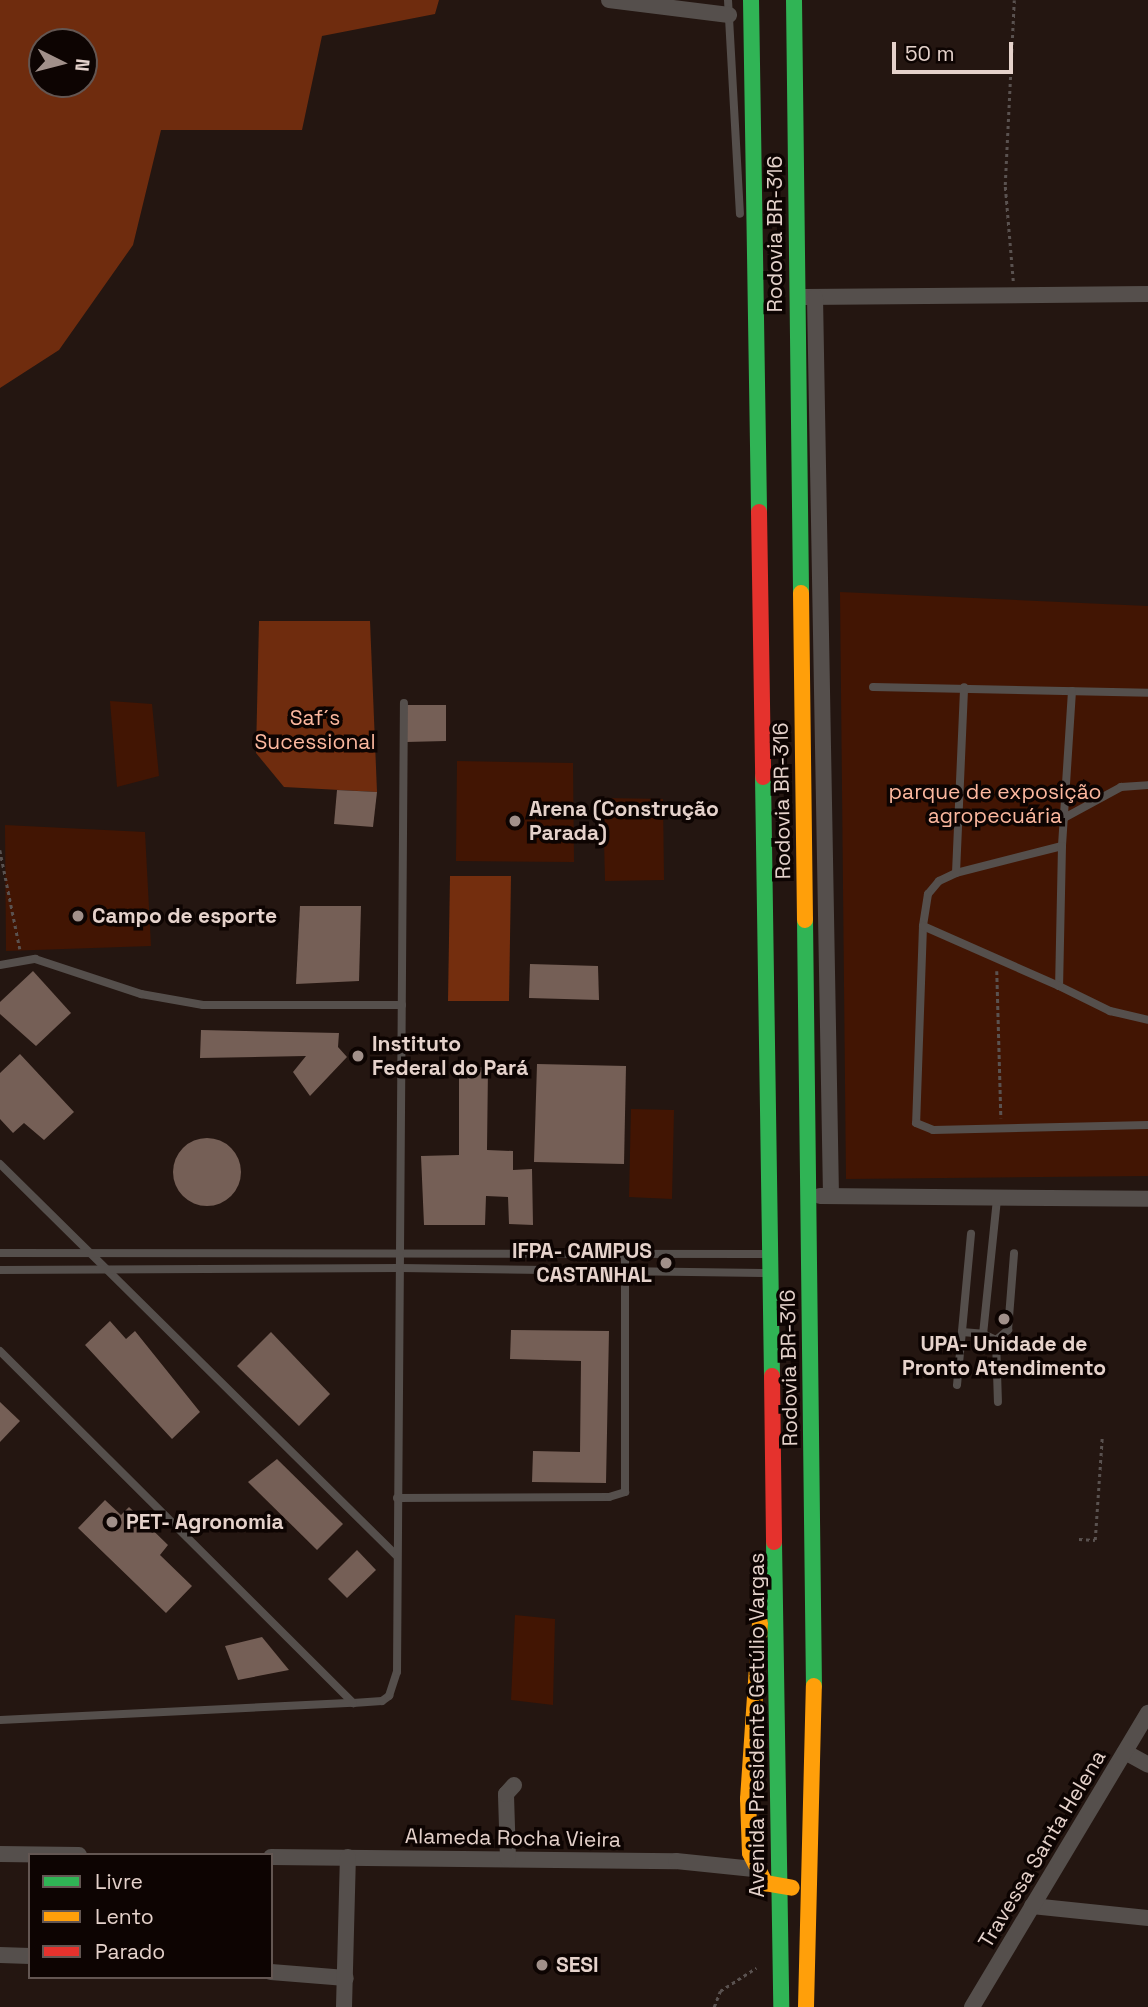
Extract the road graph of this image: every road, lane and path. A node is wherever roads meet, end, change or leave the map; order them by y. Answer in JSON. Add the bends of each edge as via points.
{"nodes":[{"id":1,"x":609,"y":0,"type":"edge"},
{"id":2,"x":751,"y":0,"type":"edge"},
{"id":3,"x":794,"y":0,"type":"edge"},
{"id":4,"x":1014,"y":0,"type":"edge"},
{"id":5,"x":728,"y":8,"type":"edge"},
{"id":6,"x":753,"y":276,"type":"junction"},
{"id":7,"x":1148,"y":293,"type":"edge"},
{"id":8,"x":1014,"y":295,"type":"junction"},
{"id":9,"x":815,"y":296,"type":"junction"},
{"id":10,"x":796,"y":297,"type":"junction"},
{"id":11,"x":873,"y":687,"type":"dead end"},
{"id":12,"x":964,"y":687,"type":"junction"},
{"id":13,"x":1072,"y":691,"type":"junction"},
{"id":14,"x":1148,"y":692,"type":"edge"},
{"id":15,"x":404,"y":703,"type":"dead end"},
{"id":16,"x":1148,"y":785,"type":"edge"},
{"id":17,"x":1064,"y":818,"type":"junction"},
{"id":18,"x":1062,"y":846,"type":"junction"},
{"id":19,"x":0,"y":850,"type":"edge"},
{"id":20,"x":956,"y":873,"type":"junction"},
{"id":21,"x":923,"y":926,"type":"junction"},
{"id":22,"x":22,"y":958,"type":"junction"},
{"id":23,"x":997,"y":959,"type":"junction"},
{"id":24,"x":0,"y":965,"type":"edge"},
{"id":25,"x":1059,"y":986,"type":"junction"},
{"id":26,"x":402,"y":1005,"type":"junction"},
{"id":27,"x":1148,"y":1020,"type":"edge"},
{"id":28,"x":1148,"y":1125,"type":"edge"},
{"id":29,"x":1002,"y":1129,"type":"junction"},
{"id":30,"x":0,"y":1164,"type":"edge"},
{"id":31,"x":807,"y":1196,"type":"junction"},
{"id":32,"x":831,"y":1196,"type":"junction"},
{"id":33,"x":997,"y":1199,"type":"junction"},
{"id":34,"x":1148,"y":1199,"type":"edge"},
{"id":35,"x":971,"y":1234,"type":"dead end"},
{"id":36,"x":88,"y":1252,"type":"junction"},
{"id":37,"x":0,"y":1253,"type":"edge"},
{"id":38,"x":1014,"y":1253,"type":"dead end"},
{"id":39,"x":402,"y":1254,"type":"junction"},
{"id":40,"x":625,"y":1254,"type":"junction"},
{"id":41,"x":773,"y":1254,"type":"junction"},
{"id":42,"x":400,"y":1268,"type":"junction"},
{"id":43,"x":0,"y":1269,"type":"edge"},
{"id":44,"x":106,"y":1269,"type":"junction"},
{"id":45,"x":626,"y":1270,"type":"junction"},
{"id":46,"x":773,"y":1274,"type":"junction"},
{"id":47,"x":962,"y":1332,"type":"junction"},
{"id":48,"x":983,"y":1334,"type":"junction"},
{"id":49,"x":996,"y":1340,"type":"junction"},
{"id":50,"x":0,"y":1350,"type":"edge"},
{"id":51,"x":957,"y":1385,"type":"dead end"},
{"id":52,"x":998,"y":1402,"type":"dead end"},
{"id":53,"x":1102,"y":1438,"type":"dead end"},
{"id":54,"x":775,"y":1443,"type":"junction"},
{"id":55,"x":397,"y":1498,"type":"junction"},
{"id":56,"x":1079,"y":1539,"type":"dead end"},
{"id":57,"x":397,"y":1555,"type":"junction"},
{"id":58,"x":353,"y":1703,"type":"junction"},
{"id":59,"x":1148,"y":1713,"type":"edge"},
{"id":60,"x":0,"y":1720,"type":"edge"},
{"id":61,"x":1125,"y":1752,"type":"junction"},
{"id":62,"x":1148,"y":1765,"type":"edge"},
{"id":63,"x":514,"y":1785,"type":"dead end"},
{"id":64,"x":0,"y":1854,"type":"edge"},
{"id":65,"x":28,"y":1854,"type":"edge"},
{"id":66,"x":273,"y":1857,"type":"edge"},
{"id":67,"x":348,"y":1857,"type":"junction"},
{"id":68,"x":508,"y":1859,"type":"junction"},
{"id":69,"x":754,"y":1869,"type":"junction"},
{"id":70,"x":811,"y":1878,"type":"junction"},
{"id":71,"x":779,"y":1888,"type":"junction"},
{"id":72,"x":1032,"y":1906,"type":"junction"},
{"id":73,"x":1148,"y":1917,"type":"edge"},
{"id":74,"x":0,"y":1955,"type":"edge"},
{"id":75,"x":28,"y":1956,"type":"edge"},
{"id":76,"x":759,"y":1966,"type":"dead end"},
{"id":77,"x":273,"y":1972,"type":"edge"},
{"id":78,"x":346,"y":1978,"type":"junction"},
{"id":79,"x":344,"y":2007,"type":"edge"},
{"id":80,"x":714,"y":2007,"type":"edge"},
{"id":81,"x":781,"y":2007,"type":"edge"},
{"id":82,"x":806,"y":2007,"type":"edge"},
{"id":83,"x":972,"y":2007,"type":"edge"}],
"edges":[{"from":1,"to":5,"type":"street"},
{"from":2,"to":6,"type":"highway","name":"Rodovia BR-316"},
{"from":3,"to":10,"type":"highway","name":"Rodovia BR-316"},
{"from":4,"to":8,"type":"path","via":[[1005,185]]},
{"from":5,"to":6,"type":"lane","via":[[734,165]]},
{"from":6,"to":41,"type":"highway","name":"Rodovia BR-316"},
{"from":7,"to":8,"type":"street"},
{"from":8,"to":9,"type":"street"},
{"from":9,"to":10,"type":"street"},
{"from":9,"to":32,"type":"street"},
{"from":10,"to":31,"type":"highway","name":"Rodovia BR-316"},
{"from":11,"to":12,"type":"lane"},
{"from":12,"to":13,"type":"lane"},
{"from":12,"to":20,"type":"lane"},
{"from":13,"to":14,"type":"lane"},
{"from":13,"to":17,"type":"lane"},
{"from":15,"to":26,"type":"lane"},
{"from":16,"to":17,"type":"lane","via":[[1121,787]]},
{"from":17,"to":18,"type":"lane"},
{"from":18,"to":20,"type":"lane"},
{"from":18,"to":25,"type":"lane"},
{"from":19,"to":22,"type":"path"},
{"from":20,"to":21,"type":"lane","via":[[939,881],[928,894]]},
{"from":21,"to":23,"type":"lane"},
{"from":21,"to":29,"type":"lane","via":[[916,1123],[933,1130]]},
{"from":22,"to":24,"type":"lane"},
{"from":22,"to":26,"type":"lane","via":[[141,994],[203,1005]]},
{"from":23,"to":25,"type":"lane"},
{"from":23,"to":29,"type":"path"},
{"from":25,"to":27,"type":"lane","via":[[1110,1011]]},
{"from":26,"to":39,"type":"lane"},
{"from":28,"to":29,"type":"lane"},
{"from":30,"to":36,"type":"lane"},
{"from":31,"to":32,"type":"street"},
{"from":31,"to":70,"type":"highway","name":"Rodovia BR-316","via":[[814,1602]]},
{"from":32,"to":33,"type":"street"},
{"from":33,"to":34,"type":"street"},
{"from":33,"to":48,"type":"lane"},
{"from":35,"to":47,"type":"lane"},
{"from":36,"to":37,"type":"lane"},
{"from":36,"to":39,"type":"lane"},
{"from":36,"to":44,"type":"lane"},
{"from":38,"to":49,"type":"lane","via":[[1008,1330]]},
{"from":39,"to":40,"type":"lane"},
{"from":39,"to":42,"type":"lane"},
{"from":40,"to":41,"type":"lane"},
{"from":40,"to":45,"type":"lane"},
{"from":41,"to":46,"type":"highway","name":"Rodovia BR-316"},
{"from":42,"to":44,"type":"lane"},
{"from":42,"to":45,"type":"lane"},
{"from":42,"to":55,"type":"lane"},
{"from":43,"to":44,"type":"lane"},
{"from":44,"to":57,"type":"lane"},
{"from":45,"to":46,"type":"lane"},
{"from":45,"to":55,"type":"lane","via":[[625,1492],[609,1497]]},
{"from":46,"to":54,"type":"highway","name":"Rodovia BR-316"},
{"from":47,"to":48,"type":"lane"},
{"from":47,"to":51,"type":"lane"},
{"from":48,"to":49,"type":"lane"},
{"from":49,"to":52,"type":"lane"},
{"from":50,"to":58,"type":"lane"},
{"from":53,"to":56,"type":"path","via":[[1095,1540]]},
{"from":54,"to":69,"type":"highway","via":[[758,1514],[760,1620],[748,1799]]},
{"from":54,"to":71,"type":"highway","name":"Avenida Presidente Getúlio Vargas"},
{"from":55,"to":57,"type":"lane"},
{"from":57,"to":58,"type":"lane","via":[[395,1685],[382,1701]]},
{"from":58,"to":60,"type":"lane"},
{"from":59,"to":61,"type":"street","name":"Travessa Santa Helena"},
{"from":61,"to":62,"type":"street"},
{"from":61,"to":72,"type":"street","name":"Travessa Santa Helena"},
{"from":63,"to":68,"type":"street","via":[[506,1794]]},
{"from":64,"to":65,"type":"street"},
{"from":66,"to":67,"type":"street","name":"Alameda Rocha Vieira"},
{"from":67,"to":68,"type":"street","name":"Alameda Rocha Vieira"},
{"from":67,"to":78,"type":"street"},
{"from":68,"to":69,"type":"street","name":"Alameda Rocha Vieira","via":[[676,1861]]},
{"from":69,"to":71,"type":"highway","via":[[765,1883]]},
{"from":70,"to":71,"type":"highway","via":[[791,1888]]},
{"from":70,"to":82,"type":"highway"},
{"from":71,"to":81,"type":"highway","name":"Avenida Presidente Getúlio Vargas"},
{"from":72,"to":73,"type":"street"},
{"from":72,"to":83,"type":"street","name":"Travessa Santa Helena"},
{"from":74,"to":75,"type":"street"},
{"from":76,"to":80,"type":"path","via":[[720,1992]]},
{"from":77,"to":78,"type":"street"},
{"from":78,"to":79,"type":"street"}]}
